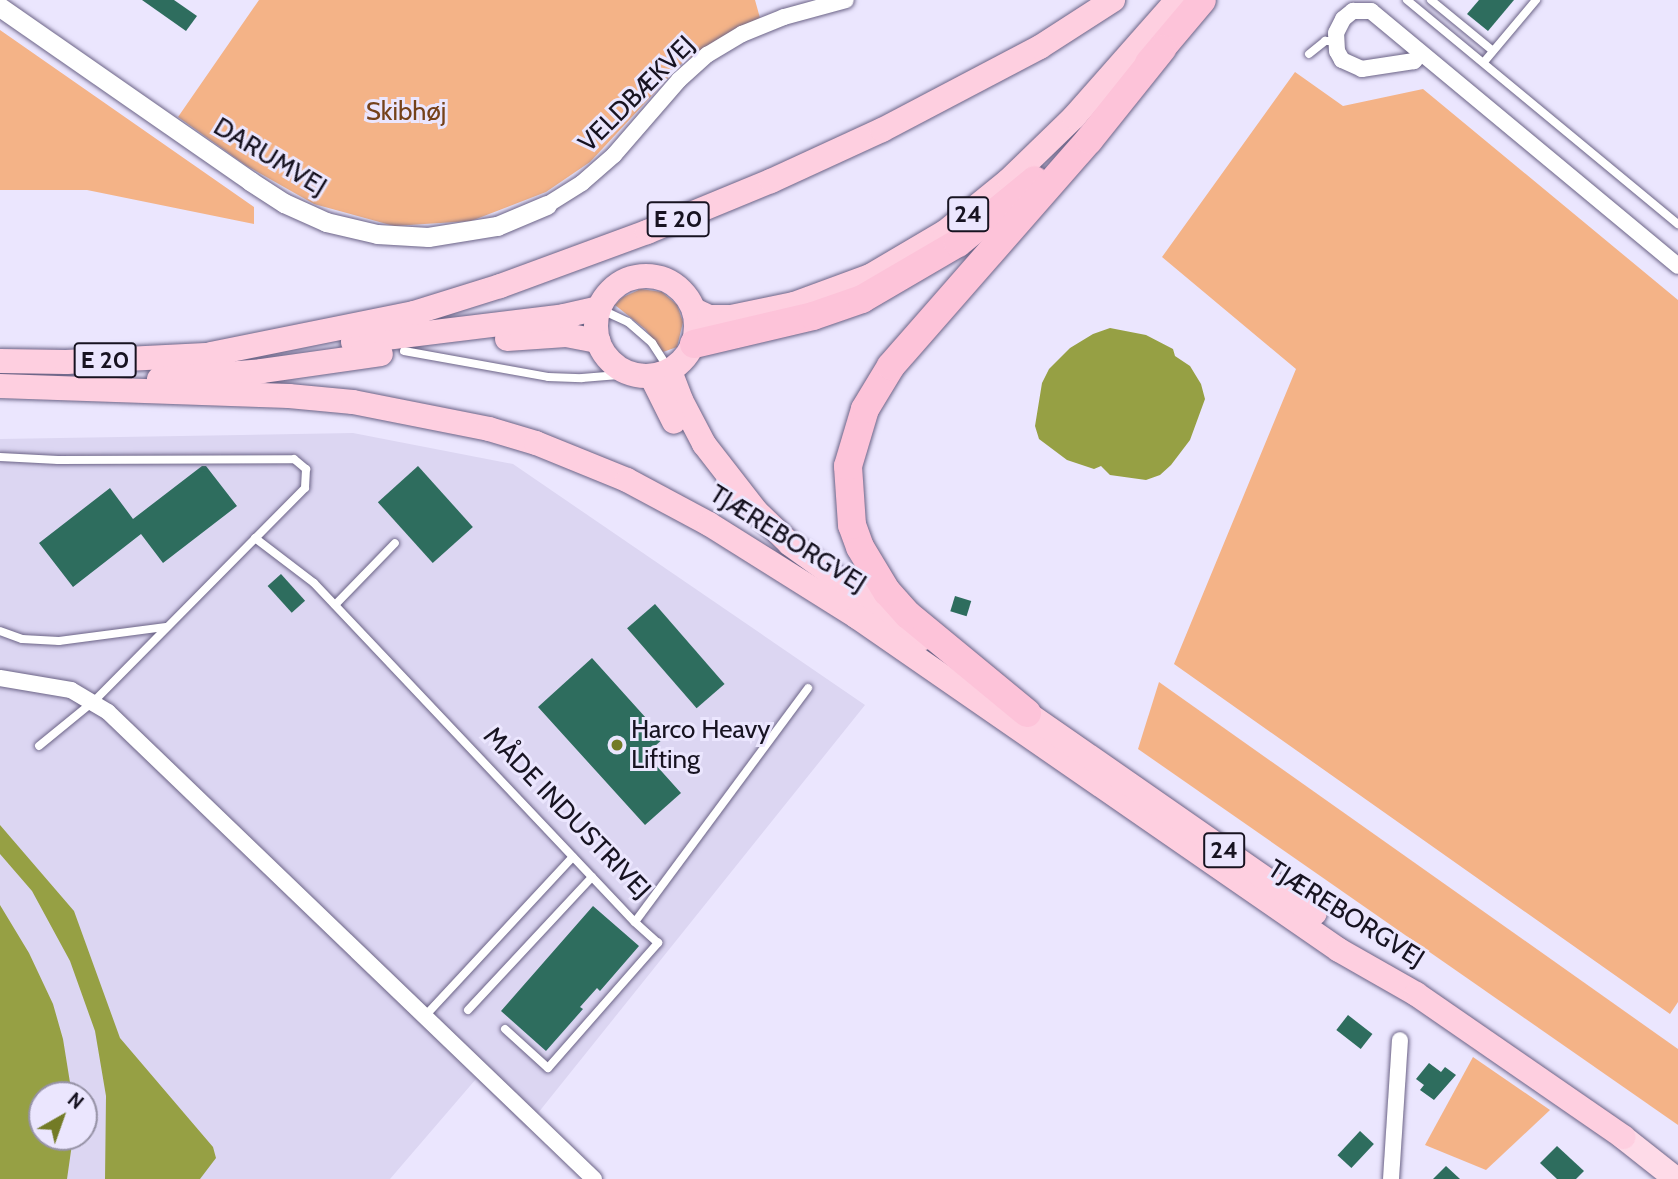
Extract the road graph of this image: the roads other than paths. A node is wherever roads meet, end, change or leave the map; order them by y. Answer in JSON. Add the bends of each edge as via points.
{"nodes":[{"id":1,"x":846,"y":0,"type":"edge"},
{"id":2,"x":1113,"y":0,"type":"edge"},
{"id":3,"x":1177,"y":0,"type":"edge"},
{"id":4,"x":1202,"y":0,"type":"edge"},
{"id":5,"x":1407,"y":0,"type":"edge"},
{"id":6,"x":1432,"y":0,"type":"edge"},
{"id":7,"x":1536,"y":0,"type":"edge"},
{"id":8,"x":1373,"y":5,"type":"edge"},
{"id":9,"x":0,"y":7,"type":"edge"},
{"id":10,"x":1335,"y":41,"type":"junction"},
{"id":11,"x":1162,"y":49,"type":"junction"},
{"id":12,"x":1493,"y":51,"type":"junction"},
{"id":13,"x":1421,"y":52,"type":"junction"},
{"id":14,"x":1309,"y":54,"type":"dead end"},
{"id":15,"x":1484,"y":62,"type":"junction"},
{"id":16,"x":547,"y":205,"type":"joint"},
{"id":17,"x":1678,"y":224,"type":"edge"},
{"id":18,"x":1678,"y":266,"type":"edge"},
{"id":19,"x":598,"y":309,"type":"junction"},
{"id":20,"x":694,"y":310,"type":"junction"},
{"id":21,"x":598,"y":341,"type":"junction"},
{"id":22,"x":694,"y":344,"type":"junction"},
{"id":23,"x":404,"y":351,"type":"junction"},
{"id":24,"x":211,"y":355,"type":"junction"},
{"id":25,"x":0,"y":361,"type":"edge"},
{"id":26,"x":651,"y":374,"type":"junction"},
{"id":27,"x":0,"y":386,"type":"edge"},
{"id":28,"x":33,"y":389,"type":"junction"},
{"id":29,"x":0,"y":457,"type":"edge"},
{"id":30,"x":255,"y":538,"type":"junction"},
{"id":31,"x":395,"y":543,"type":"dead end"},
{"id":32,"x":335,"y":604,"type":"junction"},
{"id":33,"x":857,"y":617,"type":"junction"},
{"id":34,"x":167,"y":627,"type":"junction"},
{"id":35,"x":0,"y":631,"type":"edge"},
{"id":36,"x":0,"y":678,"type":"edge"},
{"id":37,"x":808,"y":688,"type":"dead end"},
{"id":38,"x":94,"y":701,"type":"junction"},
{"id":39,"x":1027,"y":713,"type":"junction"},
{"id":40,"x":39,"y":746,"type":"dead end"},
{"id":41,"x":573,"y":857,"type":"junction"},
{"id":42,"x":592,"y":877,"type":"junction"},
{"id":43,"x":635,"y":922,"type":"junction"},
{"id":44,"x":1416,"y":995,"type":"junction"},
{"id":45,"x":468,"y":1010,"type":"dead end"},
{"id":46,"x":425,"y":1016,"type":"junction"},
{"id":47,"x":505,"y":1029,"type":"dead end"},
{"id":48,"x":1400,"y":1040,"type":"dead end"},
{"id":49,"x":1623,"y":1136,"type":"junction"},
{"id":50,"x":1678,"y":1163,"type":"edge"},
{"id":51,"x":594,"y":1179,"type":"edge"},
{"id":52,"x":1391,"y":1179,"type":"edge"},
{"id":53,"x":1676,"y":1179,"type":"edge"}],
"edges":[{"from":1,"to":16,"type":"street","name":"VELDBÆKVEJ","via":[[784,17],[707,55],[614,155]]},
{"from":2,"to":24,"type":"highway","number":"E 20","via":[[1040,47],[893,124],[648,232],[414,313]]},
{"from":3,"to":20,"type":"highway","number":"24","via":[[1074,117],[1010,180],[945,232],[870,276],[794,304],[731,317],[709,317]]},
{"from":4,"to":11,"type":"highway"},
{"from":5,"to":15,"type":"lane"},
{"from":6,"to":12,"type":"lane"},
{"from":7,"to":12,"type":"lane"},
{"from":8,"to":10,"type":"street","via":[[1349,14]]},
{"from":8,"to":13,"type":"street"},
{"from":9,"to":16,"type":"street","name":"DARUMVEJ","via":[[250,181],[326,222],[377,234],[428,237],[496,226]]},
{"from":10,"to":13,"type":"street","via":[[1342,60],[1362,69],[1414,61]]},
{"from":10,"to":14,"type":"lane","via":[[1325,41]]},
{"from":11,"to":22,"type":"highway","via":[[1040,175],[958,243],[862,299],[803,319]]},
{"from":11,"to":39,"type":"highway","via":[[1089,140],[891,366],[865,409],[848,466],[852,525],[887,592],[908,615]]},
{"from":12,"to":15,"type":"lane"},
{"from":13,"to":18,"type":"street"},
{"from":15,"to":17,"type":"lane"},
{"from":19,"to":20,"type":"highway","number":"E 20","via":[[620,283],[640,275],[679,287]]},
{"from":19,"to":21,"type":"highway"},
{"from":19,"to":24,"type":"highway","number":"E 20","via":[[260,354]]},
{"from":19,"to":26,"type":"lane","via":[[628,322],[652,343]]},
{"from":20,"to":22,"type":"highway"},
{"from":21,"to":23,"type":"highway","name":"TJÆREBORGVEJ","number":"E 20","via":[[566,335],[531,336]]},
{"from":21,"to":26,"type":"highway","via":[[610,362]]},
{"from":22,"to":26,"type":"highway","via":[[688,355]]},
{"from":23,"to":26,"type":"lane","via":[[548,377]]},
{"from":23,"to":28,"type":"highway","name":"TJÆREBORGVEJ","number":"E 20","via":[[262,370]]},
{"from":24,"to":25,"type":"highway","number":"E 20"},
{"from":26,"to":33,"type":"highway","number":"24","via":[[680,434],[736,512],[779,554]]},
{"from":26,"to":39,"type":"highway","number":"24","via":[[681,400],[726,476],[790,544]]},
{"from":27,"to":28,"type":"highway","name":"TJÆREBORGVEJ","number":"E 20"},
{"from":28,"to":33,"type":"highway","name":"TJÆREBORGVEJ","via":[[327,399],[396,408],[489,429],[582,460],[669,501]]},
{"from":29,"to":30,"type":"lane","via":[[293,459],[306,469],[305,488]]},
{"from":30,"to":32,"type":"lane","name":"MÅDE INDUSTRIVEJ"},
{"from":30,"to":34,"type":"lane"},
{"from":31,"to":32,"type":"lane"},
{"from":32,"to":41,"type":"lane","name":"MÅDE INDUSTRIVEJ"},
{"from":33,"to":44,"type":"highway","name":"TJÆREBORGVEJ","number":"24","via":[[1328,942]]},
{"from":34,"to":35,"type":"lane","via":[[59,642],[22,639]]},
{"from":34,"to":38,"type":"lane"},
{"from":36,"to":38,"type":"street","via":[[48,684]]},
{"from":37,"to":43,"type":"lane","name":"MÅDE INDUSTRIVEJ"},
{"from":38,"to":40,"type":"lane"},
{"from":38,"to":46,"type":"street"},
{"from":39,"to":44,"type":"highway","name":"TJÆREBORGVEJ","number":"24","via":[[1348,936]]},
{"from":41,"to":42,"type":"lane","name":"MÅDE INDUSTRIVEJ"},
{"from":41,"to":46,"type":"lane"},
{"from":42,"to":43,"type":"lane","name":"MÅDE INDUSTRIVEJ"},
{"from":42,"to":45,"type":"lane"},
{"from":43,"to":47,"type":"lane","via":[[658,943],[548,1068]]},
{"from":44,"to":49,"type":"highway","name":"TJÆREBORGVEJ","number":"24"},
{"from":46,"to":51,"type":"street"},
{"from":48,"to":52,"type":"street"},
{"from":49,"to":50,"type":"main road","name":"TJÆREBORGVEJ","number":"24"},
{"from":49,"to":53,"type":"main road","name":"TJÆREBORGVEJ","number":"24"}]}
